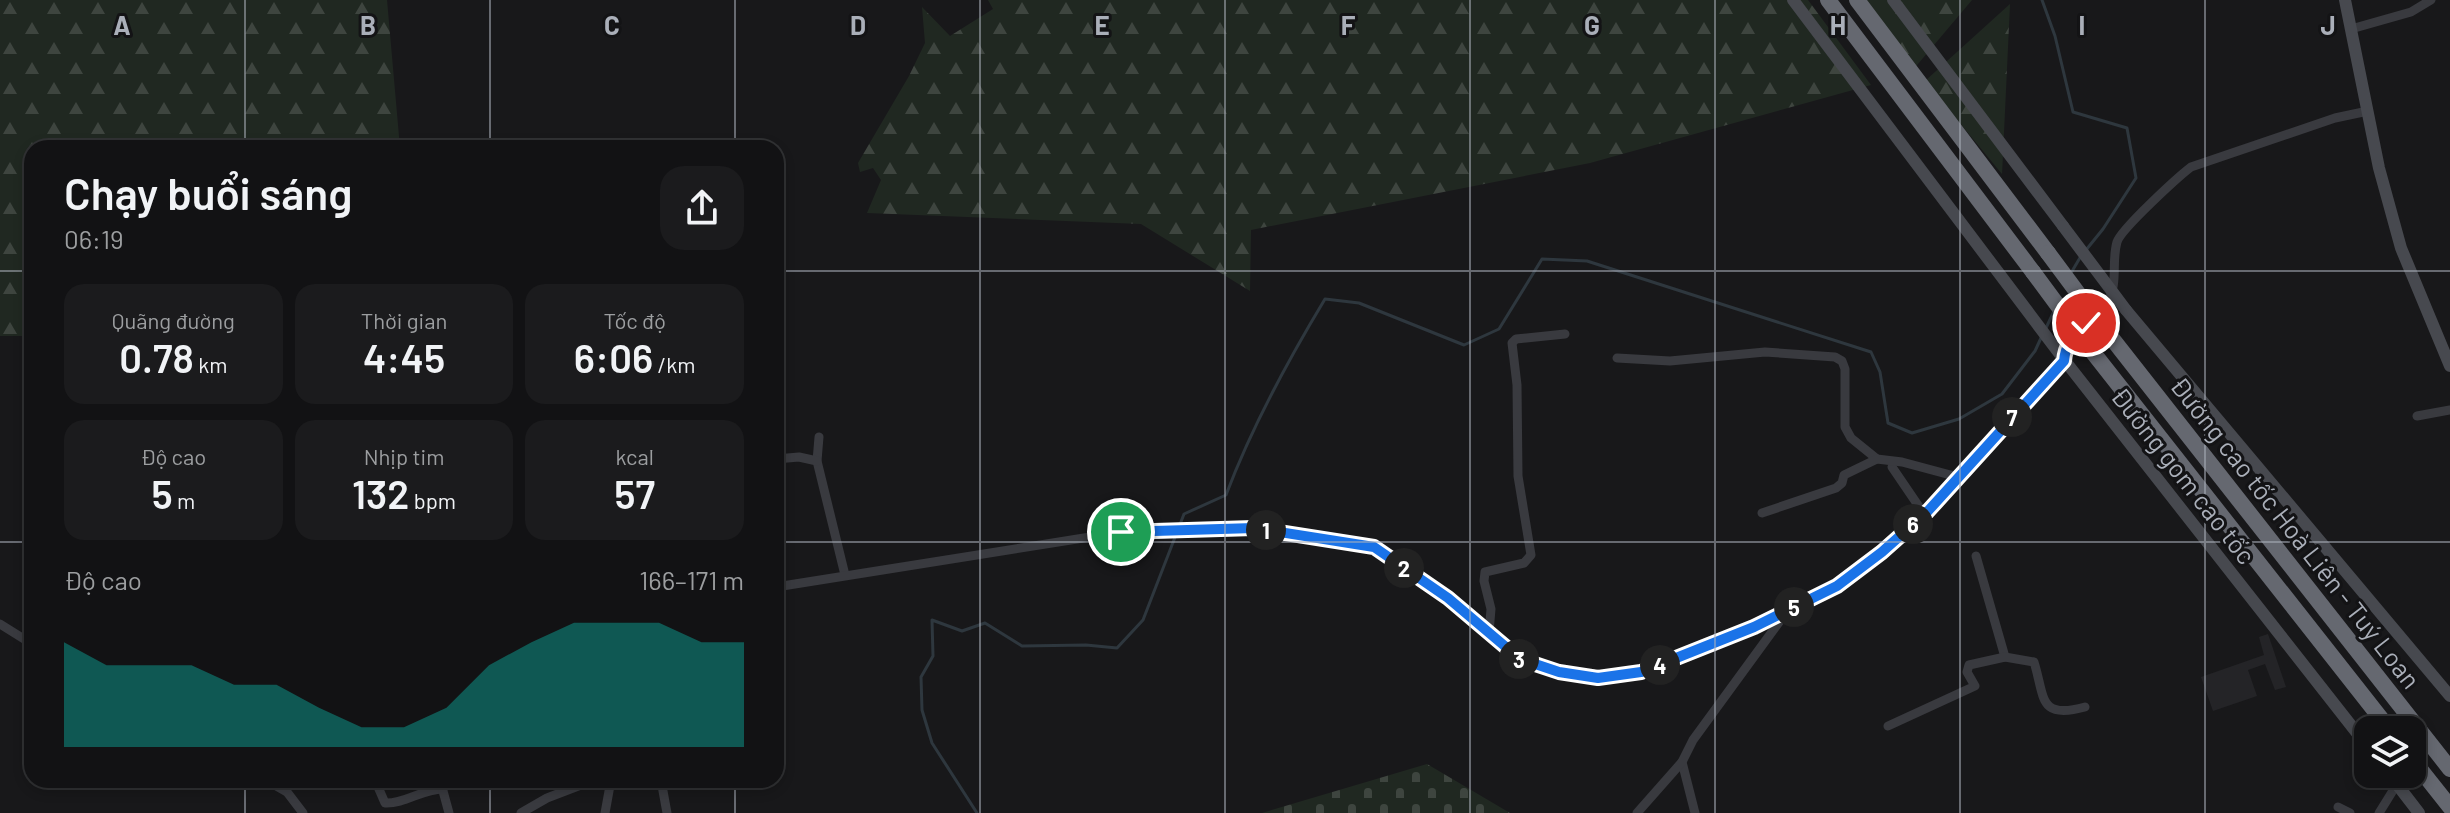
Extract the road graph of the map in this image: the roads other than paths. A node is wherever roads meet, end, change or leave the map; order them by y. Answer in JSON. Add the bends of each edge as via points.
{"nodes":[{"id":1,"x":1793,"y":0,"type":"edge"},
{"id":2,"x":1828,"y":0,"type":"edge"},
{"id":3,"x":1857,"y":0,"type":"edge"},
{"id":4,"x":1893,"y":0,"type":"edge"},
{"id":5,"x":2345,"y":0,"type":"edge"},
{"id":6,"x":2431,"y":0,"type":"edge"},
{"id":7,"x":2351,"y":29,"type":"junction"},
{"id":8,"x":2368,"y":111,"type":"junction"},
{"id":9,"x":1565,"y":334,"type":"dead end"},
{"id":10,"x":1617,"y":358,"type":"dead end"},
{"id":11,"x":2063,"y":359,"type":"junction"},
{"id":12,"x":2450,"y":366,"type":"edge"},
{"id":13,"x":2450,"y":410,"type":"edge"},
{"id":14,"x":2417,"y":416,"type":"dead end"},
{"id":15,"x":819,"y":437,"type":"dead end"},
{"id":16,"x":784,"y":458,"type":"edge"},
{"id":17,"x":1877,"y":459,"type":"junction"},
{"id":18,"x":817,"y":461,"type":"junction"},
{"id":19,"x":1892,"y":467,"type":"dead end"},
{"id":20,"x":1958,"y":477,"type":"junction"},
{"id":21,"x":1762,"y":513,"type":"dead end"},
{"id":22,"x":1924,"y":514,"type":"junction"},
{"id":23,"x":1976,"y":556,"type":"dead end"},
{"id":24,"x":845,"y":575,"type":"junction"},
{"id":25,"x":784,"y":586,"type":"edge"},
{"id":26,"x":1788,"y":611,"type":"junction"},
{"id":27,"x":0,"y":624,"type":"edge"},
{"id":28,"x":1489,"y":633,"type":"junction"},
{"id":29,"x":24,"y":639,"type":"edge"},
{"id":30,"x":2005,"y":657,"type":"junction"},
{"id":31,"x":2450,"y":696,"type":"edge"},
{"id":32,"x":2085,"y":707,"type":"dead end"},
{"id":33,"x":2379,"y":716,"type":"edge"},
{"id":34,"x":1888,"y":726,"type":"dead end"},
{"id":35,"x":2354,"y":729,"type":"edge"},
{"id":36,"x":1682,"y":762,"type":"junction"},
{"id":37,"x":2450,"y":769,"type":"edge"},
{"id":38,"x":2426,"y":777,"type":"edge"},
{"id":39,"x":280,"y":788,"type":"edge"},
{"id":40,"x":378,"y":788,"type":"edge"},
{"id":41,"x":436,"y":788,"type":"edge"},
{"id":42,"x":443,"y":788,"type":"edge"},
{"id":43,"x":573,"y":788,"type":"edge"},
{"id":44,"x":610,"y":788,"type":"edge"},
{"id":45,"x":662,"y":788,"type":"edge"},
{"id":46,"x":2389,"y":788,"type":"edge"},
{"id":47,"x":2400,"y":788,"type":"edge"},
{"id":48,"x":2338,"y":807,"type":"dead end"},
{"id":49,"x":2450,"y":807,"type":"edge"},
{"id":50,"x":303,"y":813,"type":"edge"},
{"id":51,"x":449,"y":813,"type":"edge"},
{"id":52,"x":521,"y":813,"type":"edge"},
{"id":53,"x":605,"y":813,"type":"edge"},
{"id":54,"x":667,"y":813,"type":"edge"},
{"id":55,"x":1637,"y":813,"type":"edge"},
{"id":56,"x":1695,"y":813,"type":"edge"},
{"id":57,"x":2350,"y":813,"type":"edge"},
{"id":58,"x":2379,"y":813,"type":"edge"},
{"id":59,"x":2419,"y":813,"type":"edge"}],
"edges":[{"from":1,"to":11,"type":"main road","name":"Đường gom cao tốc"},
{"from":2,"to":33,"type":"highway","name":"Đường cao tốc Hoà Liên - Tuý Loan","bridge":true,"via":[[2084,341]]},
{"from":3,"to":37,"type":"highway","name":"Đường cao tốc Hoà Liên - Tuý Loan","bridge":true,"via":[[2103,327]]},
{"from":4,"to":31,"type":"main road","bridge":true,"via":[[2126,310]]},
{"from":5,"to":7,"type":"main road"},
{"from":6,"to":7,"type":"street","via":[[2411,12]]},
{"from":7,"to":8,"type":"main road"},
{"from":8,"to":11,"type":"street","via":[[2191,167],[2173,181],[2118,240],[2113,291],[2105,307],[2080,326]]},
{"from":8,"to":12,"type":"main road","via":[[2401,248]]},
{"from":9,"to":28,"type":"street","via":[[1512,343],[1518,476],[1531,555],[1524,563],[1485,572]]},
{"from":10,"to":17,"type":"street","via":[[1670,361],[1765,352],[1835,357],[1845,369],[1847,433]]},
{"from":11,"to":20,"type":"street"},
{"from":11,"to":35,"type":"main road","name":"Đường gom cao tốc"},
{"from":13,"to":14,"type":"street"},
{"from":15,"to":18,"type":"street"},
{"from":16,"to":18,"type":"street"},
{"from":17,"to":20,"type":"street"},
{"from":17,"to":21,"type":"street","via":[[1844,475],[1836,488]]},
{"from":18,"to":24,"type":"street"},
{"from":19,"to":22,"type":"street"},
{"from":20,"to":22,"type":"street"},
{"from":22,"to":26,"type":"street","via":[[1837,586]]},
{"from":23,"to":30,"type":"street"},
{"from":24,"to":25,"type":"street"},
{"from":24,"to":28,"type":"street","via":[[1121,532],[1254,528],[1374,547]]},
{"from":26,"to":28,"type":"street","via":[[1641,672],[1598,678],[1520,659]]},
{"from":26,"to":36,"type":"street"},
{"from":27,"to":29,"type":"street"},
{"from":30,"to":32,"type":"street","via":[[2034,662],[2043,697],[2058,712]]},
{"from":30,"to":34,"type":"street","via":[[1969,665],[1975,686]]},
{"from":36,"to":55,"type":"street"},
{"from":36,"to":56,"type":"street"},
{"from":38,"to":49,"type":"highway"},
{"from":39,"to":50,"type":"street"},
{"from":40,"to":41,"type":"street","via":[[385,803],[393,803]]},
{"from":42,"to":51,"type":"street"},
{"from":43,"to":52,"type":"street"},
{"from":44,"to":53,"type":"street"},
{"from":45,"to":54,"type":"street"},
{"from":46,"to":58,"type":"street"},
{"from":47,"to":59,"type":"main road"},
{"from":48,"to":57,"type":"street"}]}
